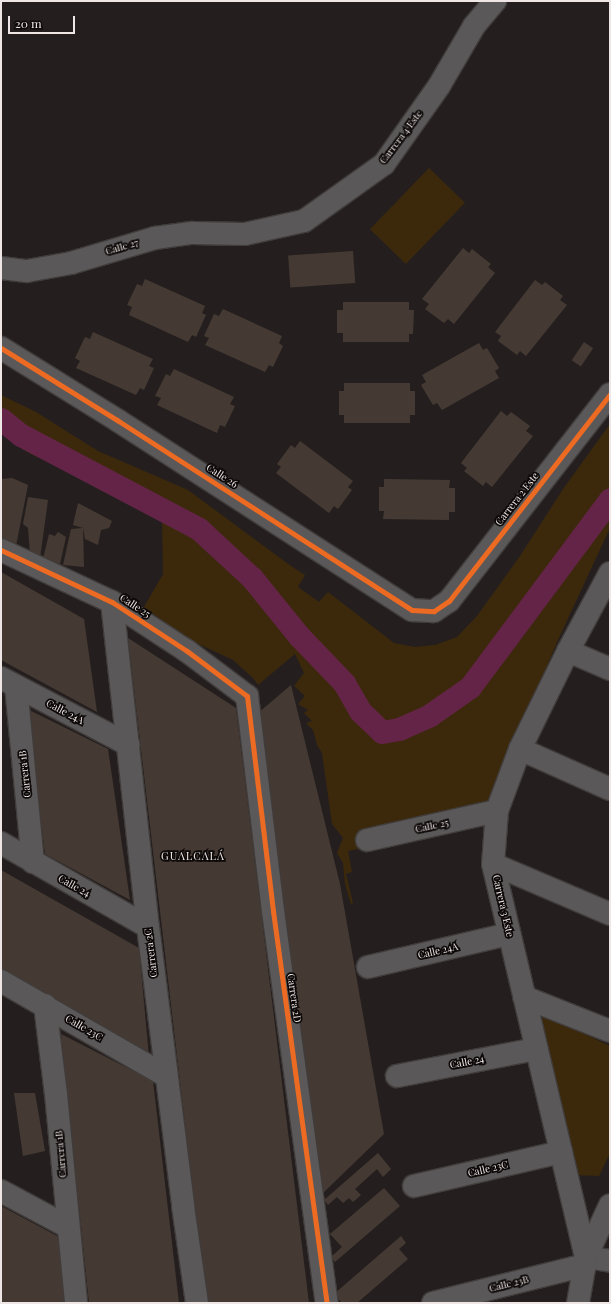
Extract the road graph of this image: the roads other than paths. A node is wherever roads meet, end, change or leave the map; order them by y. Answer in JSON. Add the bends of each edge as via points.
{"nodes":[{"id":1,"x":495,"y":1,"type":"edge"},
{"id":2,"x":245,"y":234,"type":"joint"},
{"id":3,"x":1,"y":268,"type":"edge"},
{"id":4,"x":1,"y":348,"type":"edge"},
{"id":5,"x":610,"y":394,"type":"edge"},
{"id":6,"x":1,"y":550,"type":"edge"},
{"id":7,"x":610,"y":573,"type":"edge"},
{"id":8,"x":112,"y":602,"type":"junction"},
{"id":9,"x":434,"y":611,"type":"joint"},
{"id":10,"x":568,"y":651,"type":"junction"},
{"id":11,"x":610,"y":669,"type":"edge"},
{"id":12,"x":8,"y":682,"type":"edge"},
{"id":13,"x":247,"y":696,"type":"joint"},
{"id":14,"x":129,"y":745,"type":"junction"},
{"id":15,"x":520,"y":749,"type":"junction"},
{"id":16,"x":610,"y":789,"type":"edge"},
{"id":17,"x":497,"y":811,"type":"junction"},
{"id":18,"x":367,"y":840,"type":"dead end"},
{"id":19,"x":1,"y":843,"type":"edge"},
{"id":20,"x":33,"y":862,"type":"junction"},
{"id":21,"x":493,"y":864,"type":"junction"},
{"id":22,"x":610,"y":914,"type":"edge"},
{"id":23,"x":148,"y":927,"type":"junction"},
{"id":24,"x":509,"y":934,"type":"junction"},
{"id":25,"x":368,"y":967,"type":"dead end"},
{"id":26,"x":1,"y":981,"type":"edge"},
{"id":27,"x":524,"y":997,"type":"junction"},
{"id":28,"x":45,"y":1005,"type":"junction"},
{"id":29,"x":610,"y":1031,"type":"edge"},
{"id":30,"x":536,"y":1049,"type":"junction"},
{"id":31,"x":166,"y":1076,"type":"junction"},
{"id":32,"x":398,"y":1076,"type":"dead end"},
{"id":33,"x":561,"y":1152,"type":"junction"},
{"id":34,"x":414,"y":1186,"type":"dead end"},
{"id":35,"x":1,"y":1191,"type":"edge"},
{"id":36,"x":610,"y":1205,"type":"edge"},
{"id":37,"x":68,"y":1227,"type":"junction"},
{"id":38,"x":585,"y":1261,"type":"junction"},
{"id":39,"x":610,"y":1261,"type":"edge"},
{"id":40,"x":76,"y":1303,"type":"edge"},
{"id":41,"x":197,"y":1303,"type":"edge"},
{"id":42,"x":327,"y":1303,"type":"edge"},
{"id":43,"x":433,"y":1303,"type":"edge"},
{"id":44,"x":578,"y":1303,"type":"edge"}],
"edges":[{"from":1,"to":2,"type":"street","name":"Carrera 4 Este","via":[[474,26],[438,86],[384,164],[304,221]]},
{"from":2,"to":3,"type":"street","name":"Calle 27","via":[[192,233],[155,238],[71,263],[27,271]]},
{"from":4,"to":9,"type":"street","name":"Calle 26","via":[[412,610]]},
{"from":5,"to":9,"type":"street","name":"Carrera 2 Este","via":[[449,601]]},
{"from":6,"to":8,"type":"street","name":"Calle 25"},
{"from":7,"to":10,"type":"street","name":"Carrera 3 Este"},
{"from":8,"to":13,"type":"street","name":"Calle 25"},
{"from":8,"to":14,"type":"street","name":"Carrera 2C"},
{"from":10,"to":11,"type":"street"},
{"from":10,"to":15,"type":"street","name":"Carrera 3 Este"},
{"from":12,"to":14,"type":"street","name":"Calle 24A"},
{"from":12,"to":20,"type":"street","name":"Carrera 1B"},
{"from":13,"to":42,"type":"street","name":"Carrera 2D","via":[[274,919]]},
{"from":14,"to":23,"type":"street","name":"Carrera 2C"},
{"from":15,"to":16,"type":"street"},
{"from":15,"to":17,"type":"street","name":"Carrera 3 Este"},
{"from":17,"to":18,"type":"street","name":"Calle 25"},
{"from":17,"to":21,"type":"street","name":"Carrera 3 Este"},
{"from":19,"to":20,"type":"street","name":"Calle 24"},
{"from":20,"to":23,"type":"street","name":"Calle 24"},
{"from":21,"to":22,"type":"street"},
{"from":21,"to":24,"type":"street","name":"Carrera 3 Este"},
{"from":23,"to":31,"type":"street","name":"Carrera 2C"},
{"from":24,"to":25,"type":"street","name":"Calle 24A"},
{"from":24,"to":27,"type":"street","name":"Carrera 3 Este"},
{"from":26,"to":28,"type":"street","name":"Calle 23C"},
{"from":27,"to":29,"type":"street"},
{"from":27,"to":30,"type":"street","name":"Carrera 3 Este"},
{"from":28,"to":31,"type":"street","name":"Calle 23C"},
{"from":28,"to":37,"type":"street","name":"Carrera 1B"},
{"from":30,"to":32,"type":"street","name":"Calle 24"},
{"from":30,"to":33,"type":"street","name":"Carrera 3 Este"},
{"from":31,"to":41,"type":"street","name":"Carrera 2C"},
{"from":33,"to":34,"type":"street","name":"Calle 23C"},
{"from":33,"to":38,"type":"street","name":"Carrera 3 Este"},
{"from":35,"to":37,"type":"street"},
{"from":36,"to":38,"type":"street"},
{"from":37,"to":40,"type":"street","name":"Carrera 1B"},
{"from":38,"to":39,"type":"street","name":"Calle 23B"},
{"from":38,"to":43,"type":"street","name":"Calle 23B"},
{"from":38,"to":44,"type":"street"}]}
